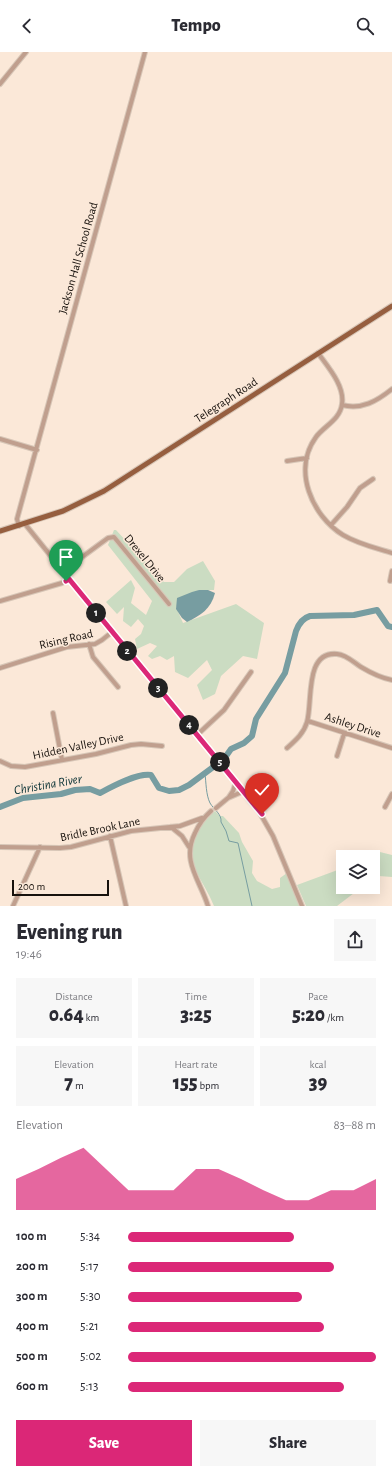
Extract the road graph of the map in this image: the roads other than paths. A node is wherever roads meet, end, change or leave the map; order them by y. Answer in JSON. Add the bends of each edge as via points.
{"nodes":[{"id":1,"x":26,"y":52,"type":"edge"},
{"id":2,"x":145,"y":52,"type":"edge"},
{"id":3,"x":0,"y":84,"type":"edge"},
{"id":4,"x":392,"y":306,"type":"edge"},
{"id":5,"x":318,"y":353,"type":"junction"},
{"id":6,"x":392,"y":389,"type":"edge"},
{"id":7,"x":342,"y":405,"type":"junction"},
{"id":8,"x":0,"y":439,"type":"edge"},
{"id":9,"x":37,"y":450,"type":"junction"},
{"id":10,"x":307,"y":458,"type":"junction"},
{"id":11,"x":287,"y":461,"type":"dead end"},
{"id":12,"x":373,"y":479,"type":"dead end"},
{"id":13,"x":25,"y":524,"type":"junction"},
{"id":14,"x":331,"y":525,"type":"junction"},
{"id":15,"x":18,"y":526,"type":"junction"},
{"id":16,"x":0,"y":531,"type":"edge"},
{"id":17,"x":392,"y":553,"type":"edge"},
{"id":18,"x":63,"y":571,"type":"junction"},
{"id":19,"x":392,"y":571,"type":"edge"},
{"id":20,"x":69,"y":579,"type":"junction"},
{"id":21,"x":390,"y":581,"type":"dead end"},
{"id":22,"x":0,"y":601,"type":"edge"},
{"id":23,"x":169,"y":604,"type":"dead end"},
{"id":24,"x":112,"y":632,"type":"junction"},
{"id":25,"x":90,"y":644,"type":"junction"},
{"id":26,"x":0,"y":668,"type":"edge"},
{"id":27,"x":251,"y":672,"type":"dead end"},
{"id":28,"x":392,"y":680,"type":"edge"},
{"id":29,"x":118,"y":687,"type":"dead end"},
{"id":30,"x":53,"y":712,"type":"dead end"},
{"id":31,"x":308,"y":721,"type":"junction"},
{"id":32,"x":344,"y":734,"type":"junction"},
{"id":33,"x":198,"y":735,"type":"junction"},
{"id":34,"x":162,"y":746,"type":"dead end"},
{"id":35,"x":287,"y":748,"type":"dead end"},
{"id":36,"x":392,"y":748,"type":"edge"},
{"id":37,"x":337,"y":756,"type":"dead end"},
{"id":38,"x":62,"y":760,"type":"junction"},
{"id":39,"x":0,"y":761,"type":"edge"},
{"id":40,"x":236,"y":782,"type":"junction"},
{"id":41,"x":244,"y":791,"type":"junction"},
{"id":42,"x":392,"y":794,"type":"edge"},
{"id":43,"x":228,"y":798,"type":"junction"},
{"id":44,"x":386,"y":806,"type":"dead end"},
{"id":45,"x":216,"y":808,"type":"dead end"},
{"id":46,"x":211,"y":811,"type":"dead end"},
{"id":47,"x":202,"y":818,"type":"junction"},
{"id":48,"x":171,"y":827,"type":"junction"},
{"id":49,"x":110,"y":836,"type":"junction"},
{"id":50,"x":0,"y":847,"type":"edge"},
{"id":51,"x":40,"y":847,"type":"junction"},
{"id":52,"x":189,"y":847,"type":"junction"},
{"id":53,"x":13,"y":906,"type":"edge"},
{"id":54,"x":126,"y":906,"type":"edge"},
{"id":55,"x":208,"y":906,"type":"edge"},
{"id":56,"x":302,"y":906,"type":"edge"}],
"edges":[{"from":1,"to":3,"type":"street"},
{"from":2,"to":9,"type":"street","name":"Jackson Hall School Road","via":[[76,298]]},
{"from":4,"to":5,"type":"main road","name":"Telegraph Road"},
{"from":5,"to":7,"type":"street","via":[[339,385]]},
{"from":5,"to":13,"type":"main road","name":"Telegraph Road","via":[[100,493],[69,509]]},
{"from":6,"to":7,"type":"street","via":[[368,404],[357,407]]},
{"from":7,"to":10,"type":"street","via":[[333,421],[316,437]]},
{"from":8,"to":9,"type":"street"},
{"from":9,"to":15,"type":"street","name":"Jackson Hall School Road","via":[[17,519]]},
{"from":10,"to":11,"type":"street"},
{"from":10,"to":14,"type":"street","via":[[306,476],[310,494],[318,510]]},
{"from":12,"to":14,"type":"street","via":[[360,488],[347,508]]},
{"from":13,"to":15,"type":"main road","name":"Telegraph Road"},
{"from":13,"to":18,"type":"street"},
{"from":14,"to":17,"type":"street","via":[[348,538]]},
{"from":15,"to":16,"type":"main road","name":"Telegraph Road"},
{"from":18,"to":20,"type":"street"},
{"from":18,"to":23,"type":"street","name":"Drexel Drive","via":[[108,538],[114,537]]},
{"from":19,"to":21,"type":"street"},
{"from":20,"to":22,"type":"street"},
{"from":20,"to":24,"type":"street"},
{"from":24,"to":25,"type":"street","name":"Rising Road","via":[[99,642]]},
{"from":24,"to":33,"type":"street"},
{"from":25,"to":26,"type":"street","name":"Rising Road","via":[[67,647]]},
{"from":25,"to":29,"type":"street","via":[[93,657]]},
{"from":27,"to":33,"type":"street","via":[[224,710]]},
{"from":28,"to":31,"type":"street","via":[[373,674],[342,655],[325,657],[314,667]]},
{"from":30,"to":38,"type":"street"},
{"from":31,"to":32,"type":"street","name":"Ashley Drive"},
{"from":31,"to":35,"type":"street","via":[[300,736]]},
{"from":32,"to":36,"type":"street","name":"Ashley Drive"},
{"from":32,"to":37,"type":"street"},
{"from":33,"to":40,"type":"street"},
{"from":34,"to":38,"type":"street","name":"Hidden Valley Drive","via":[[131,745]]},
{"from":38,"to":39,"type":"street","name":"Hidden Valley Drive","via":[[17,767]]},
{"from":40,"to":41,"type":"street"},
{"from":40,"to":43,"type":"street"},
{"from":41,"to":43,"type":"street"},
{"from":41,"to":56,"type":"street","via":[[266,822]]},
{"from":42,"to":44,"type":"street"},
{"from":43,"to":45,"type":"street"},
{"from":46,"to":47,"type":"street"},
{"from":47,"to":48,"type":"street","name":"Bridle Brook Lane"},
{"from":47,"to":52,"type":"street"},
{"from":48,"to":49,"type":"street","name":"Bridle Brook Lane","via":[[131,830]]},
{"from":48,"to":52,"type":"street","via":[[182,836]]},
{"from":49,"to":51,"type":"street","name":"Bridle Brook Lane","via":[[71,847]]},
{"from":49,"to":54,"type":"street"},
{"from":50,"to":51,"type":"street","name":"Bridle Brook Lane"},
{"from":51,"to":53,"type":"street"},
{"from":52,"to":55,"type":"street","via":[[193,872]]}]}
